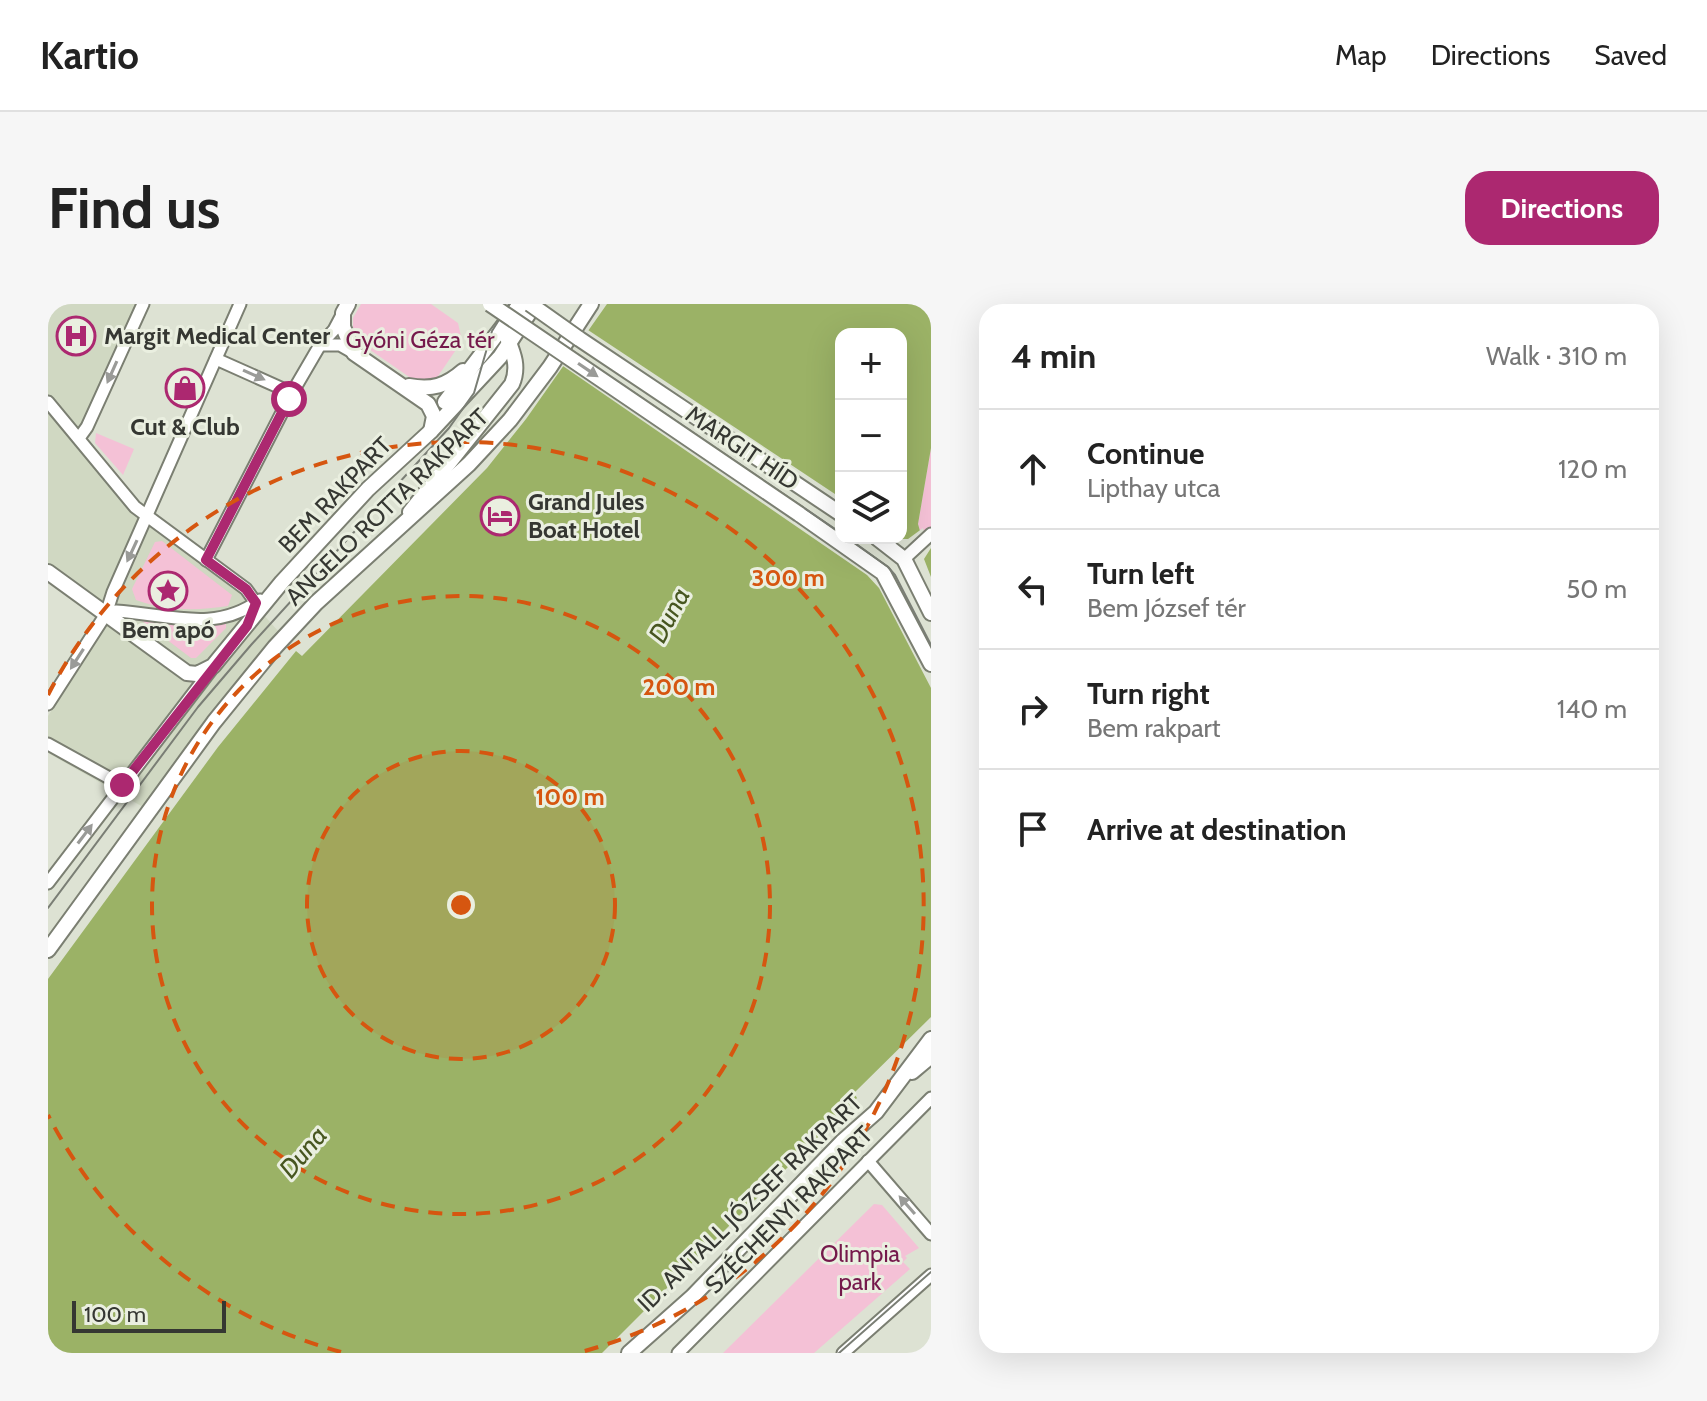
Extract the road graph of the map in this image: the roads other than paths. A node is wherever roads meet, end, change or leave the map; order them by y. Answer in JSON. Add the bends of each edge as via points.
{"nodes":[{"id":1,"x":143,"y":304,"type":"edge"},
{"id":2,"x":240,"y":304,"type":"edge"},
{"id":3,"x":490,"y":304,"type":"edge"},
{"id":4,"x":520,"y":304,"type":"edge"},
{"id":5,"x":532,"y":304,"type":"edge"},
{"id":6,"x":591,"y":304,"type":"edge"},
{"id":7,"x":345,"y":309,"type":"edge"},
{"id":8,"x":503,"y":327,"type":"junction"},
{"id":9,"x":509,"y":344,"type":"junction"},
{"id":10,"x":320,"y":345,"type":"junction"},
{"id":11,"x":354,"y":353,"type":"junction"},
{"id":12,"x":479,"y":358,"type":"junction"},
{"id":13,"x":216,"y":359,"type":"junction"},
{"id":14,"x":402,"y":385,"type":"junction"},
{"id":15,"x":292,"y":393,"type":"junction"},
{"id":16,"x":48,"y":402,"type":"edge"},
{"id":17,"x":428,"y":429,"type":"junction"},
{"id":18,"x":79,"y":438,"type":"junction"},
{"id":19,"x":835,"y":510,"type":"edge"},
{"id":20,"x":148,"y":518,"type":"junction"},
{"id":21,"x":403,"y":526,"type":"junction"},
{"id":22,"x":931,"y":534,"type":"edge"},
{"id":23,"x":885,"y":544,"type":"edge"},
{"id":24,"x":904,"y":559,"type":"junction"},
{"id":25,"x":206,"y":560,"type":"junction"},
{"id":26,"x":48,"y":572,"type":"edge"},
{"id":27,"x":282,"y":582,"type":"junction"},
{"id":28,"x":256,"y":603,"type":"junction"},
{"id":29,"x":931,"y":613,"type":"edge"},
{"id":30,"x":106,"y":614,"type":"junction"},
{"id":31,"x":247,"y":626,"type":"junction"},
{"id":32,"x":931,"y":664,"type":"edge"},
{"id":33,"x":213,"y":666,"type":"junction"},
{"id":34,"x":48,"y":704,"type":"edge"},
{"id":35,"x":48,"y":744,"type":"edge"},
{"id":36,"x":122,"y":785,"type":"junction"},
{"id":37,"x":48,"y":883,"type":"edge"},
{"id":38,"x":48,"y":950,"type":"edge"},
{"id":39,"x":931,"y":1039,"type":"edge"},
{"id":40,"x":931,"y":1056,"type":"edge"},
{"id":41,"x":899,"y":1082,"type":"junction"},
{"id":42,"x":931,"y":1098,"type":"edge"},
{"id":43,"x":868,"y":1161,"type":"junction"},
{"id":44,"x":931,"y":1234,"type":"edge"},
{"id":45,"x":931,"y":1275,"type":"edge"},
{"id":46,"x":629,"y":1353,"type":"edge"},
{"id":47,"x":678,"y":1353,"type":"edge"},
{"id":48,"x":843,"y":1353,"type":"edge"}],
"edges":[{"from":1,"to":18,"type":"street","one_way":true},
{"from":2,"to":13,"type":"street"},
{"from":3,"to":32,"type":"main road","name":"MARGIT HÍD","one_way":true,"bridge":true,"via":[[879,569]]},
{"from":4,"to":8,"type":"main road","name":"BEM RAKPART"},
{"from":5,"to":9,"type":"main road","name":"BEM RAKPART"},
{"from":5,"to":19,"type":"main road","name":"MARGIT HÍD","bridge":true},
{"from":6,"to":21,"type":"main road","name":"ANGELO ROTTA RAKPART","via":[[510,420]]},
{"from":7,"to":10,"type":"street"},
{"from":7,"to":11,"type":"main road","via":[[347,341]]},
{"from":8,"to":9,"type":"main road"},
{"from":8,"to":12,"type":"main road","name":"BEM RAKPART"},
{"from":9,"to":17,"type":"main road","name":"BEM RAKPART"},
{"from":9,"to":21,"type":"main road","via":[[517,367],[512,384],[427,488]]},
{"from":10,"to":11,"type":"street","via":[[340,345]]},
{"from":10,"to":15,"type":"street"},
{"from":11,"to":14,"type":"main road"},
{"from":12,"to":14,"type":"main road","via":[[441,386]]},
{"from":12,"to":17,"type":"main road","name":"BEM RAKPART"},
{"from":13,"to":15,"type":"street","one_way":true},
{"from":13,"to":20,"type":"street"},
{"from":14,"to":17,"type":"main road","via":[[428,404]]},
{"from":15,"to":25,"type":"street"},
{"from":16,"to":18,"type":"street"},
{"from":17,"to":27,"type":"main road","name":"BEM RAKPART"},
{"from":18,"to":20,"type":"street"},
{"from":20,"to":25,"type":"street"},
{"from":20,"to":30,"type":"street","one_way":true},
{"from":21,"to":38,"type":"main road","name":"ANGELO ROTTA RAKPART","via":[[275,647]]},
{"from":22,"to":24,"type":"street"},
{"from":23,"to":24,"type":"main road"},
{"from":24,"to":29,"type":"main road"},
{"from":25,"to":28,"type":"street","via":[[246,589]]},
{"from":26,"to":30,"type":"main road"},
{"from":27,"to":28,"type":"street","name":"BEM RAKPART"},
{"from":27,"to":31,"type":"main road","name":"BEM RAKPART"},
{"from":28,"to":30,"type":"street","via":[[215,620]]},
{"from":28,"to":31,"type":"street"},
{"from":30,"to":33,"type":"main road","via":[[187,673]]},
{"from":30,"to":34,"type":"street","one_way":true},
{"from":31,"to":33,"type":"main road","name":"BEM RAKPART"},
{"from":33,"to":36,"type":"street","name":"BEM RAKPART"},
{"from":35,"to":36,"type":"street"},
{"from":37,"to":36,"type":"street","name":"BEM RAKPART","one_way":true},
{"from":39,"to":41,"type":"main road"},
{"from":40,"to":41,"type":"main road"},
{"from":41,"to":46,"type":"main road","name":"ID. ANTALL JÓZSEF RAKPART","via":[[876,1112],[692,1297]]},
{"from":42,"to":43,"type":"street","name":"SZÉCHENYI RAKPART"},
{"from":44,"to":43,"type":"street","one_way":true},
{"from":43,"to":47,"type":"street","name":"SZÉCHENYI RAKPART"},
{"from":45,"to":48,"type":"street"}]}
